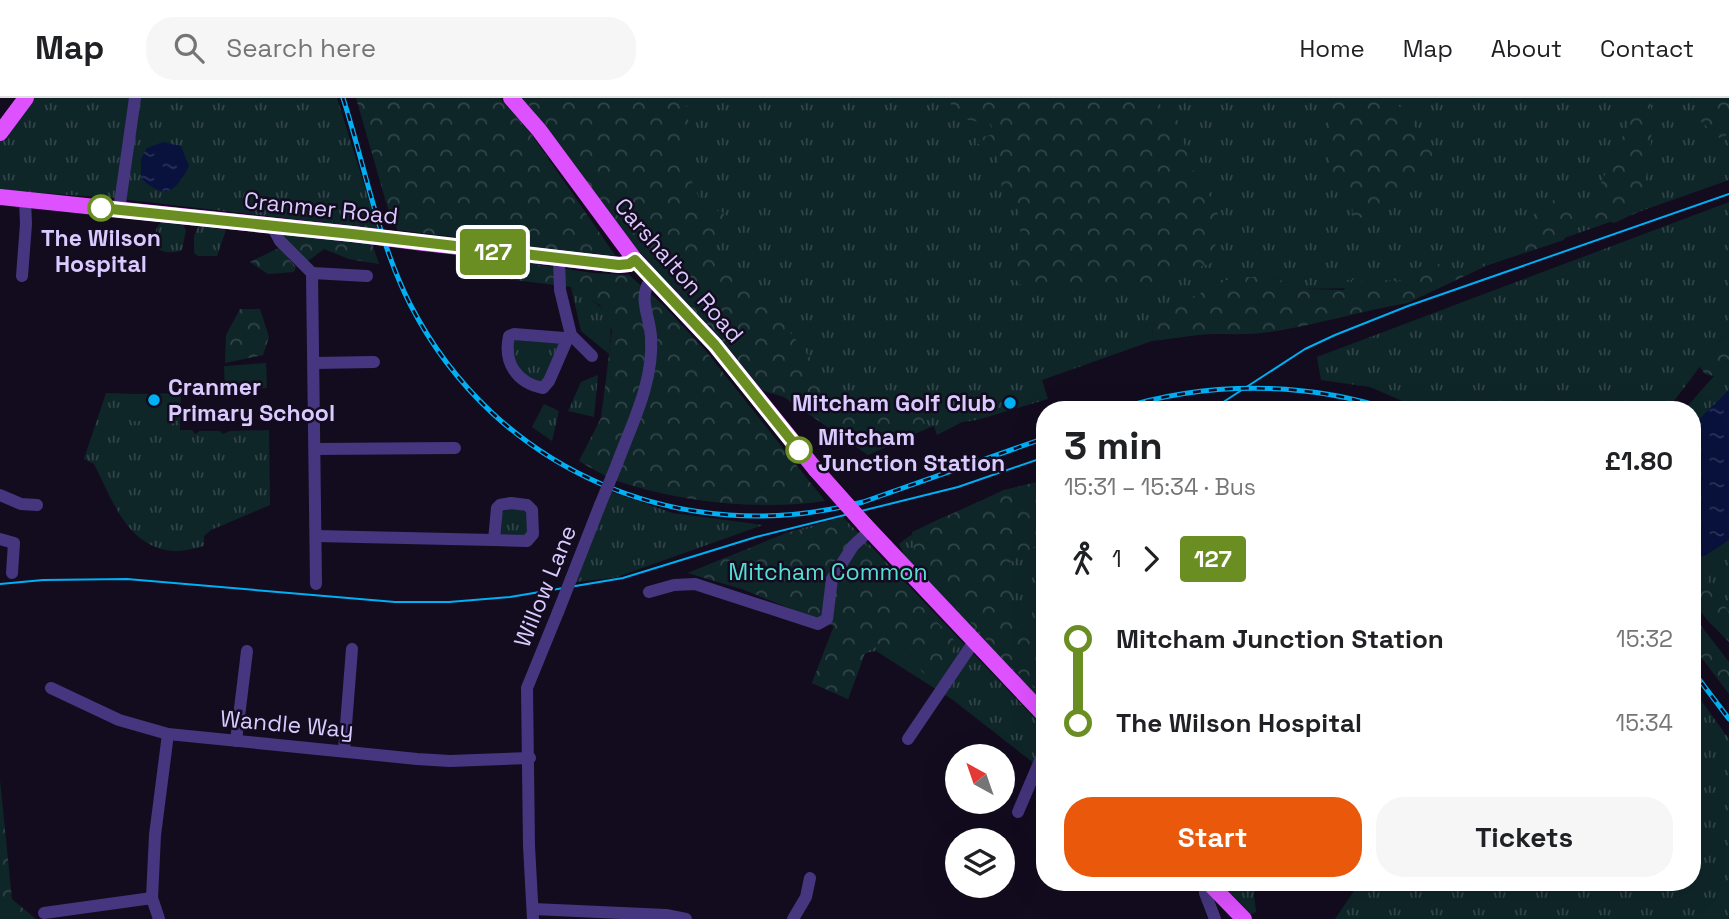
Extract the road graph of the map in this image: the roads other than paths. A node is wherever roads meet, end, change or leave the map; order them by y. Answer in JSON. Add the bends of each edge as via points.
{"nodes":[{"id":1,"x":26,"y":98,"type":"edge"},
{"id":2,"x":135,"y":98,"type":"edge"},
{"id":3,"x":511,"y":98,"type":"edge"},
{"id":4,"x":0,"y":133,"type":"edge"},
{"id":5,"x":0,"y":197,"type":"edge"},
{"id":6,"x":24,"y":200,"type":"junction"},
{"id":7,"x":119,"y":210,"type":"junction"},
{"id":8,"x":272,"y":226,"type":"junction"},
{"id":9,"x":559,"y":259,"type":"junction"},
{"id":10,"x":635,"y":260,"type":"junction"},
{"id":11,"x":312,"y":272,"type":"junction"},
{"id":12,"x":22,"y":276,"type":"dead end"},
{"id":13,"x":367,"y":276,"type":"dead end"},
{"id":14,"x":651,"y":279,"type":"junction"},
{"id":15,"x":568,"y":338,"type":"junction"},
{"id":16,"x":592,"y":356,"type":"dead end"},
{"id":17,"x":374,"y":362,"type":"dead end"},
{"id":18,"x":314,"y":363,"type":"junction"},
{"id":19,"x":455,"y":448,"type":"dead end"},
{"id":20,"x":315,"y":449,"type":"junction"},
{"id":21,"x":0,"y":495,"type":"edge"},
{"id":22,"x":37,"y":505,"type":"dead end"},
{"id":23,"x":867,"y":527,"type":"junction"},
{"id":24,"x":316,"y":536,"type":"junction"},
{"id":25,"x":0,"y":539,"type":"edge"},
{"id":26,"x":494,"y":540,"type":"dead end"},
{"id":27,"x":12,"y":573,"type":"dead end"},
{"id":28,"x":316,"y":584,"type":"dead end"},
{"id":29,"x":649,"y":592,"type":"dead end"},
{"id":30,"x":975,"y":640,"type":"junction"},
{"id":31,"x":352,"y":649,"type":"dead end"},
{"id":32,"x":247,"y":652,"type":"dead end"},
{"id":33,"x":51,"y":688,"type":"dead end"},
{"id":34,"x":1036,"y":706,"type":"edge"},
{"id":35,"x":168,"y":734,"type":"junction"},
{"id":36,"x":908,"y":739,"type":"dead end"},
{"id":37,"x":236,"y":741,"type":"junction"},
{"id":38,"x":344,"y":750,"type":"junction"},
{"id":39,"x":530,"y":758,"type":"junction"},
{"id":40,"x":1036,"y":770,"type":"edge"},
{"id":41,"x":1018,"y":812,"type":"dead end"},
{"id":42,"x":810,"y":878,"type":"dead end"},
{"id":43,"x":1205,"y":891,"type":"edge"},
{"id":44,"x":1215,"y":891,"type":"edge"},
{"id":45,"x":152,"y":898,"type":"junction"},
{"id":46,"x":44,"y":913,"type":"dead end"},
{"id":47,"x":533,"y":914,"type":"edge"},
{"id":48,"x":159,"y":919,"type":"edge"},
{"id":49,"x":686,"y":919,"type":"edge"},
{"id":50,"x":793,"y":919,"type":"edge"},
{"id":51,"x":1215,"y":919,"type":"edge"},
{"id":52,"x":1244,"y":919,"type":"edge"}],
"edges":[{"from":1,"to":4,"type":"main road"},
{"from":2,"to":7,"type":"street"},
{"from":3,"to":10,"type":"main road","name":"Carshalton Road"},
{"from":5,"to":6,"type":"main road","name":"Cranmer Road"},
{"from":6,"to":7,"type":"main road","name":"Cranmer Road"},
{"from":6,"to":12,"type":"street"},
{"from":7,"to":8,"type":"main road","name":"Cranmer Road"},
{"from":8,"to":9,"type":"main road","name":"Cranmer Road","bridge":true},
{"from":8,"to":11,"type":"street","via":[[280,241]]},
{"from":9,"to":10,"type":"main road","name":"Cranmer Road","via":[[619,265]]},
{"from":9,"to":15,"type":"street"},
{"from":10,"to":14,"type":"main road","name":"Carshalton Road"},
{"from":11,"to":13,"type":"street"},
{"from":11,"to":18,"type":"street"},
{"from":14,"to":23,"type":"main road","name":"Carshalton Road","bridge":true,"via":[[715,345]]},
{"from":14,"to":39,"type":"street","name":"Willow Lane","bridge":true,"via":[[643,292],[652,336],[649,372],[527,688]]},
{"from":15,"to":15,"type":"street","via":[[543,388],[521,380],[511,366],[509,336]]},
{"from":15,"to":16,"type":"street"},
{"from":17,"to":18,"type":"street"},
{"from":18,"to":20,"type":"street"},
{"from":19,"to":20,"type":"street"},
{"from":20,"to":24,"type":"street"},
{"from":21,"to":22,"type":"street"},
{"from":23,"to":29,"type":"street","via":[[832,579],[827,619],[818,624],[695,584]]},
{"from":23,"to":30,"type":"main road","name":"Carshalton Road"},
{"from":24,"to":26,"type":"street"},
{"from":24,"to":28,"type":"street"},
{"from":25,"to":27,"type":"street","via":[[14,543]]},
{"from":30,"to":34,"type":"main road","name":"Carshalton Road"},
{"from":30,"to":36,"type":"street"},
{"from":31,"to":38,"type":"street"},
{"from":32,"to":37,"type":"street"},
{"from":33,"to":35,"type":"street","name":"Wandle Way","via":[[118,720]]},
{"from":35,"to":37,"type":"street","name":"Wandle Way"},
{"from":35,"to":45,"type":"street"},
{"from":37,"to":38,"type":"street","name":"Wandle Way"},
{"from":38,"to":39,"type":"street","name":"Wandle Way","via":[[450,761]]},
{"from":39,"to":47,"type":"street","name":"Willow Lane"},
{"from":40,"to":41,"type":"street"},
{"from":42,"to":50,"type":"street","via":[[806,897]]},
{"from":43,"to":51,"type":"street"},
{"from":44,"to":52,"type":"main road"},
{"from":45,"to":46,"type":"street"},
{"from":45,"to":48,"type":"street"},
{"from":47,"to":49,"type":"street"}]}
